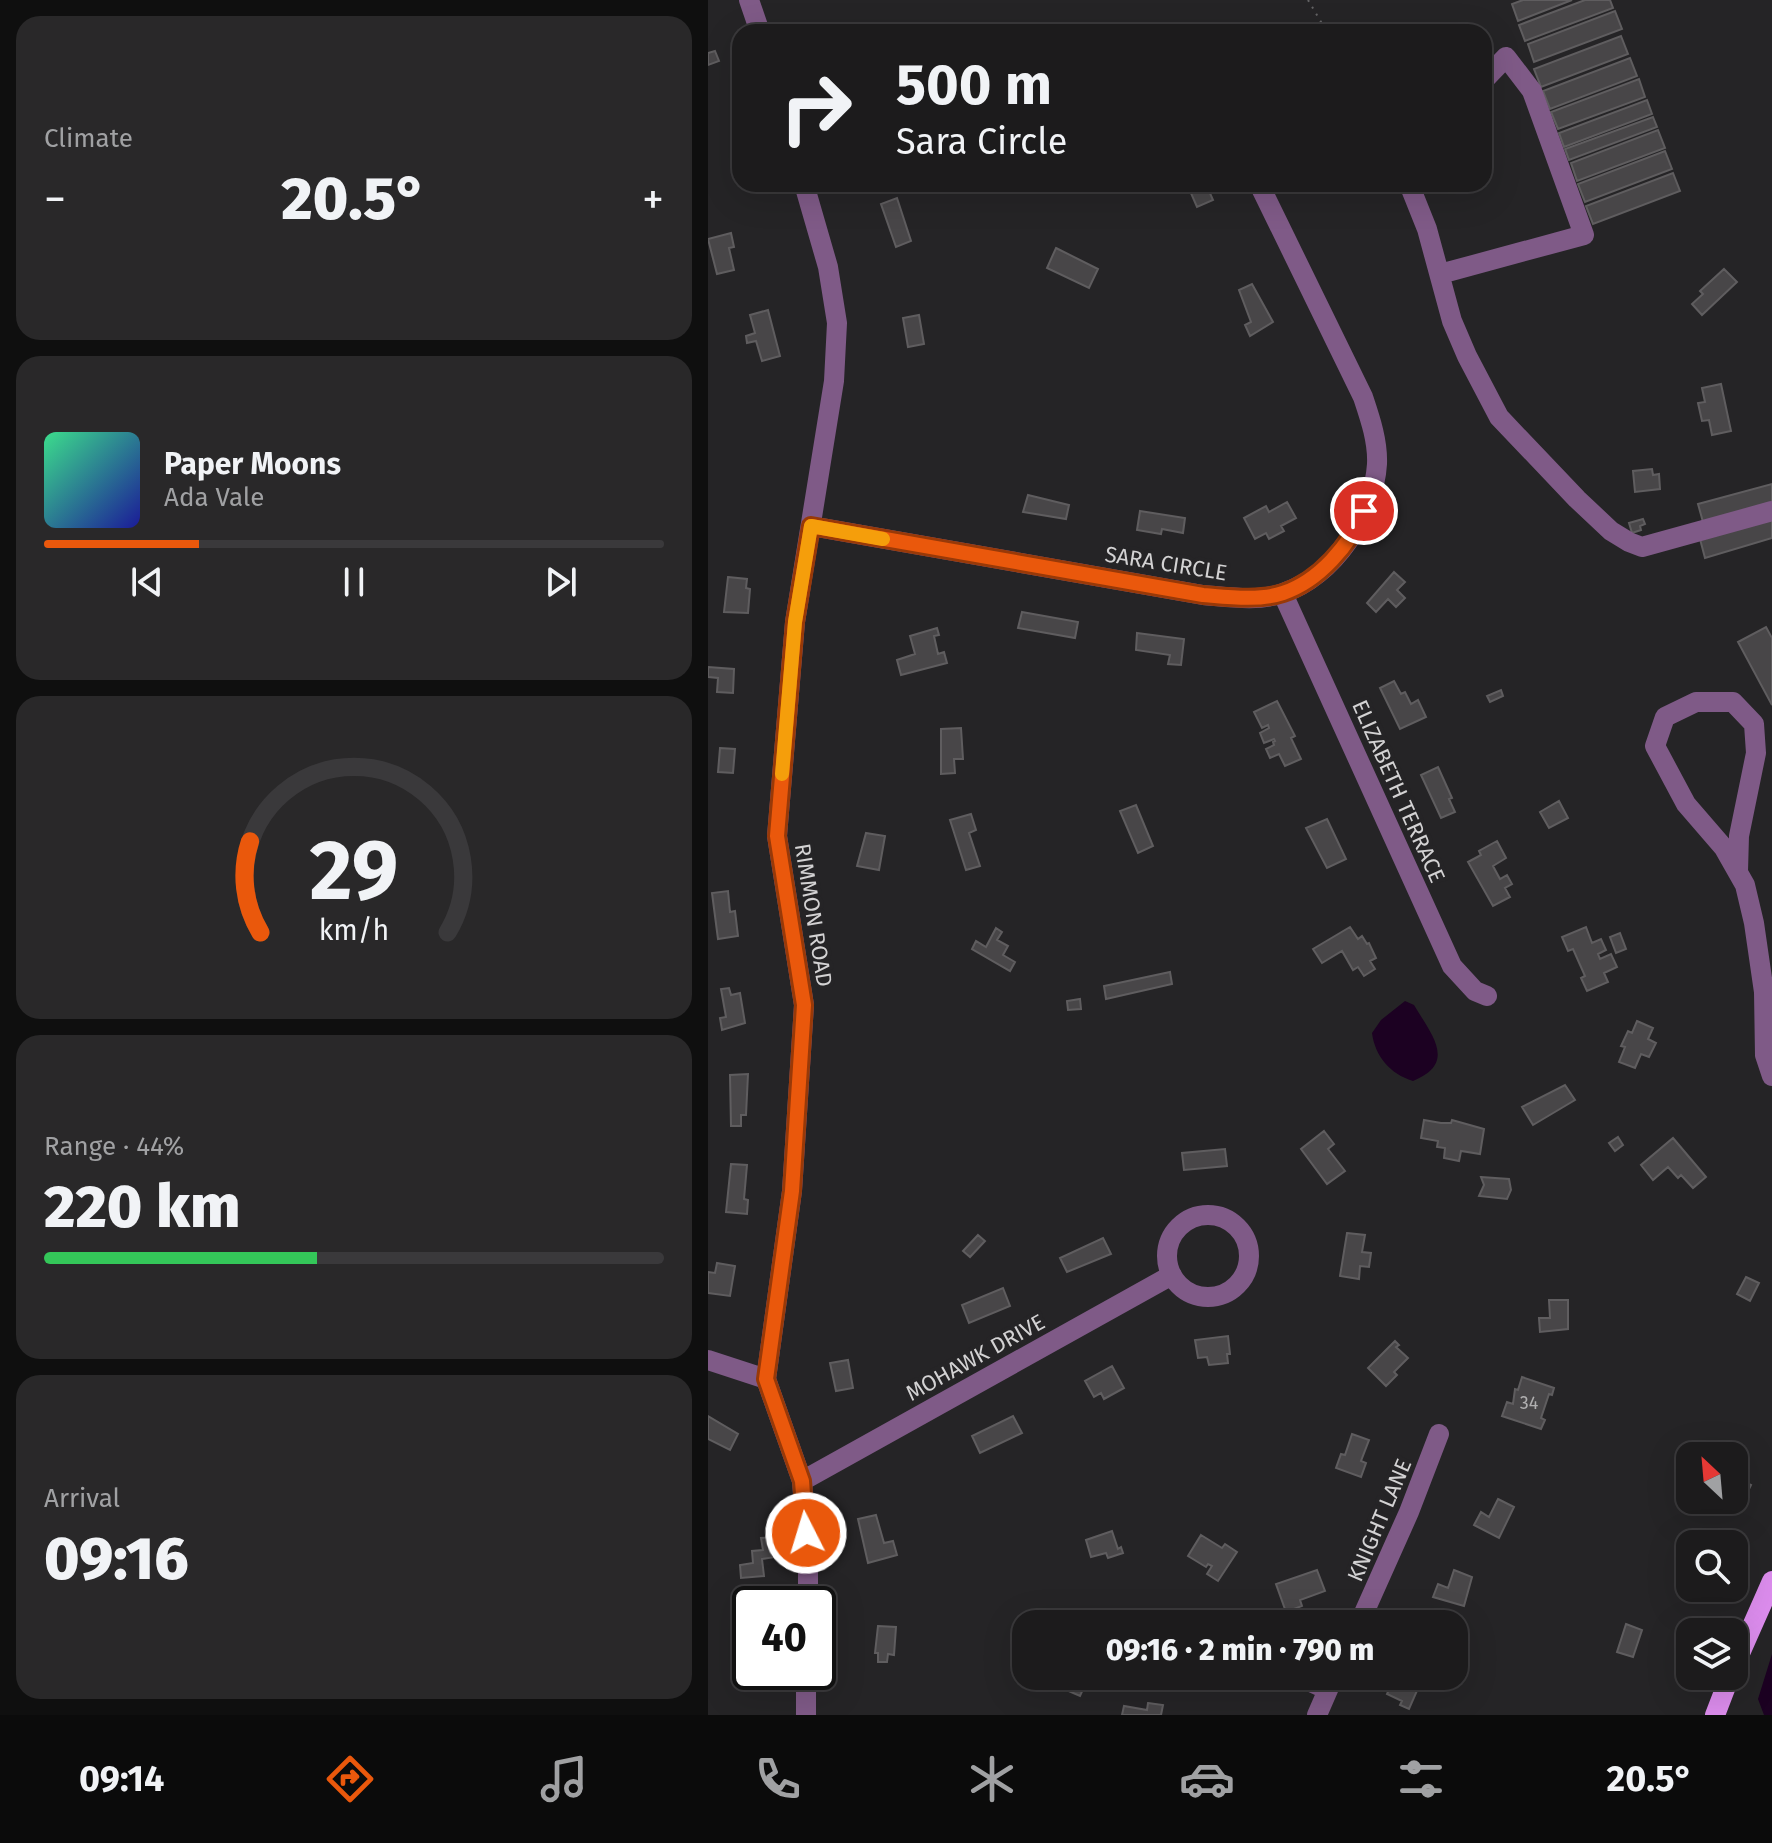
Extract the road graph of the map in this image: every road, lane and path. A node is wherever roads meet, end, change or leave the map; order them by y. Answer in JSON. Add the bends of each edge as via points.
{"nodes":[{"id":1,"x":749,"y":0,"type":"edge"},
{"id":2,"x":1308,"y":0,"type":"edge"},
{"id":3,"x":757,"y":24,"type":"edge"},
{"id":4,"x":1322,"y":24,"type":"edge"},
{"id":5,"x":1492,"y":72,"type":"edge"},
{"id":6,"x":806,"y":192,"type":"edge"},
{"id":7,"x":1263,"y":192,"type":"edge"},
{"id":8,"x":1412,"y":192,"type":"edge"},
{"id":9,"x":1440,"y":274,"type":"junction"},
{"id":10,"x":1772,"y":511,"type":"edge"},
{"id":11,"x":811,"y":526,"type":"junction"},
{"id":12,"x":1283,"y":594,"type":"junction"},
{"id":13,"x":1738,"y":871,"type":"junction"},
{"id":14,"x":1487,"y":996,"type":"dead end"},
{"id":15,"x":1772,"y":1076,"type":"edge"},
{"id":16,"x":1172,"y":1275,"type":"junction"},
{"id":17,"x":708,"y":1360,"type":"edge"},
{"id":18,"x":766,"y":1379,"type":"junction"},
{"id":19,"x":1439,"y":1434,"type":"dead end"},
{"id":20,"x":802,"y":1481,"type":"junction"},
{"id":21,"x":1772,"y":1581,"type":"edge"},
{"id":22,"x":808,"y":1586,"type":"edge"},
{"id":23,"x":1365,"y":1610,"type":"edge"},
{"id":24,"x":1748,"y":1635,"type":"edge"},
{"id":25,"x":806,"y":1690,"type":"edge"},
{"id":26,"x":1328,"y":1690,"type":"edge"},
{"id":27,"x":1725,"y":1690,"type":"edge"},
{"id":28,"x":806,"y":1715,"type":"edge"},
{"id":29,"x":1317,"y":1715,"type":"edge"},
{"id":30,"x":1715,"y":1715,"type":"edge"}],
"edges":[{"from":1,"to":3,"type":"street"},
{"from":2,"to":4,"type":"path"},
{"from":5,"to":9,"type":"street","via":[[1506,57],[1532,91],[1584,235]]},
{"from":6,"to":11,"type":"street","name":"RIMMON ROAD","via":[[828,267],[837,323],[834,381]]},
{"from":7,"to":12,"type":"street","name":"SARA CIRCLE","via":[[1363,397],[1377,463],[1358,528],[1309,580]]},
{"from":8,"to":9,"type":"street"},
{"from":9,"to":10,"type":"street","via":[[1452,321],[1499,417],[1611,531],[1642,547]]},
{"from":11,"to":12,"type":"street","name":"SARA CIRCLE","via":[[1203,595]]},
{"from":11,"to":18,"type":"street","name":"RIMMON ROAD","via":[[795,622],[777,836],[804,1005],[792,1191]]},
{"from":12,"to":14,"type":"street","name":"ELIZABETH TERRACE","via":[[1452,966],[1475,991]]},
{"from":13,"to":13,"type":"street","via":[[1686,804],[1655,746],[1665,717],[1696,702],[1733,702],[1754,724],[1756,753],[1739,836]]},
{"from":13,"to":15,"type":"street","via":[[1754,923],[1764,992],[1765,1055]]},
{"from":16,"to":16,"type":"street","via":[[1195,1295],[1230,1292],[1248,1267],[1244,1236],[1220,1217],[1189,1220],[1169,1244]]},
{"from":16,"to":20,"type":"street","name":"MOHAWK DRIVE"},
{"from":17,"to":18,"type":"street"},
{"from":18,"to":20,"type":"street","name":"RIMMON ROAD"},
{"from":19,"to":23,"type":"street","name":"KNIGHT LANE"},
{"from":20,"to":22,"type":"street","name":"RIMMON ROAD"},
{"from":21,"to":24,"type":"main road"},
{"from":25,"to":28,"type":"street"},
{"from":26,"to":29,"type":"street"},
{"from":27,"to":30,"type":"main road"}]}
